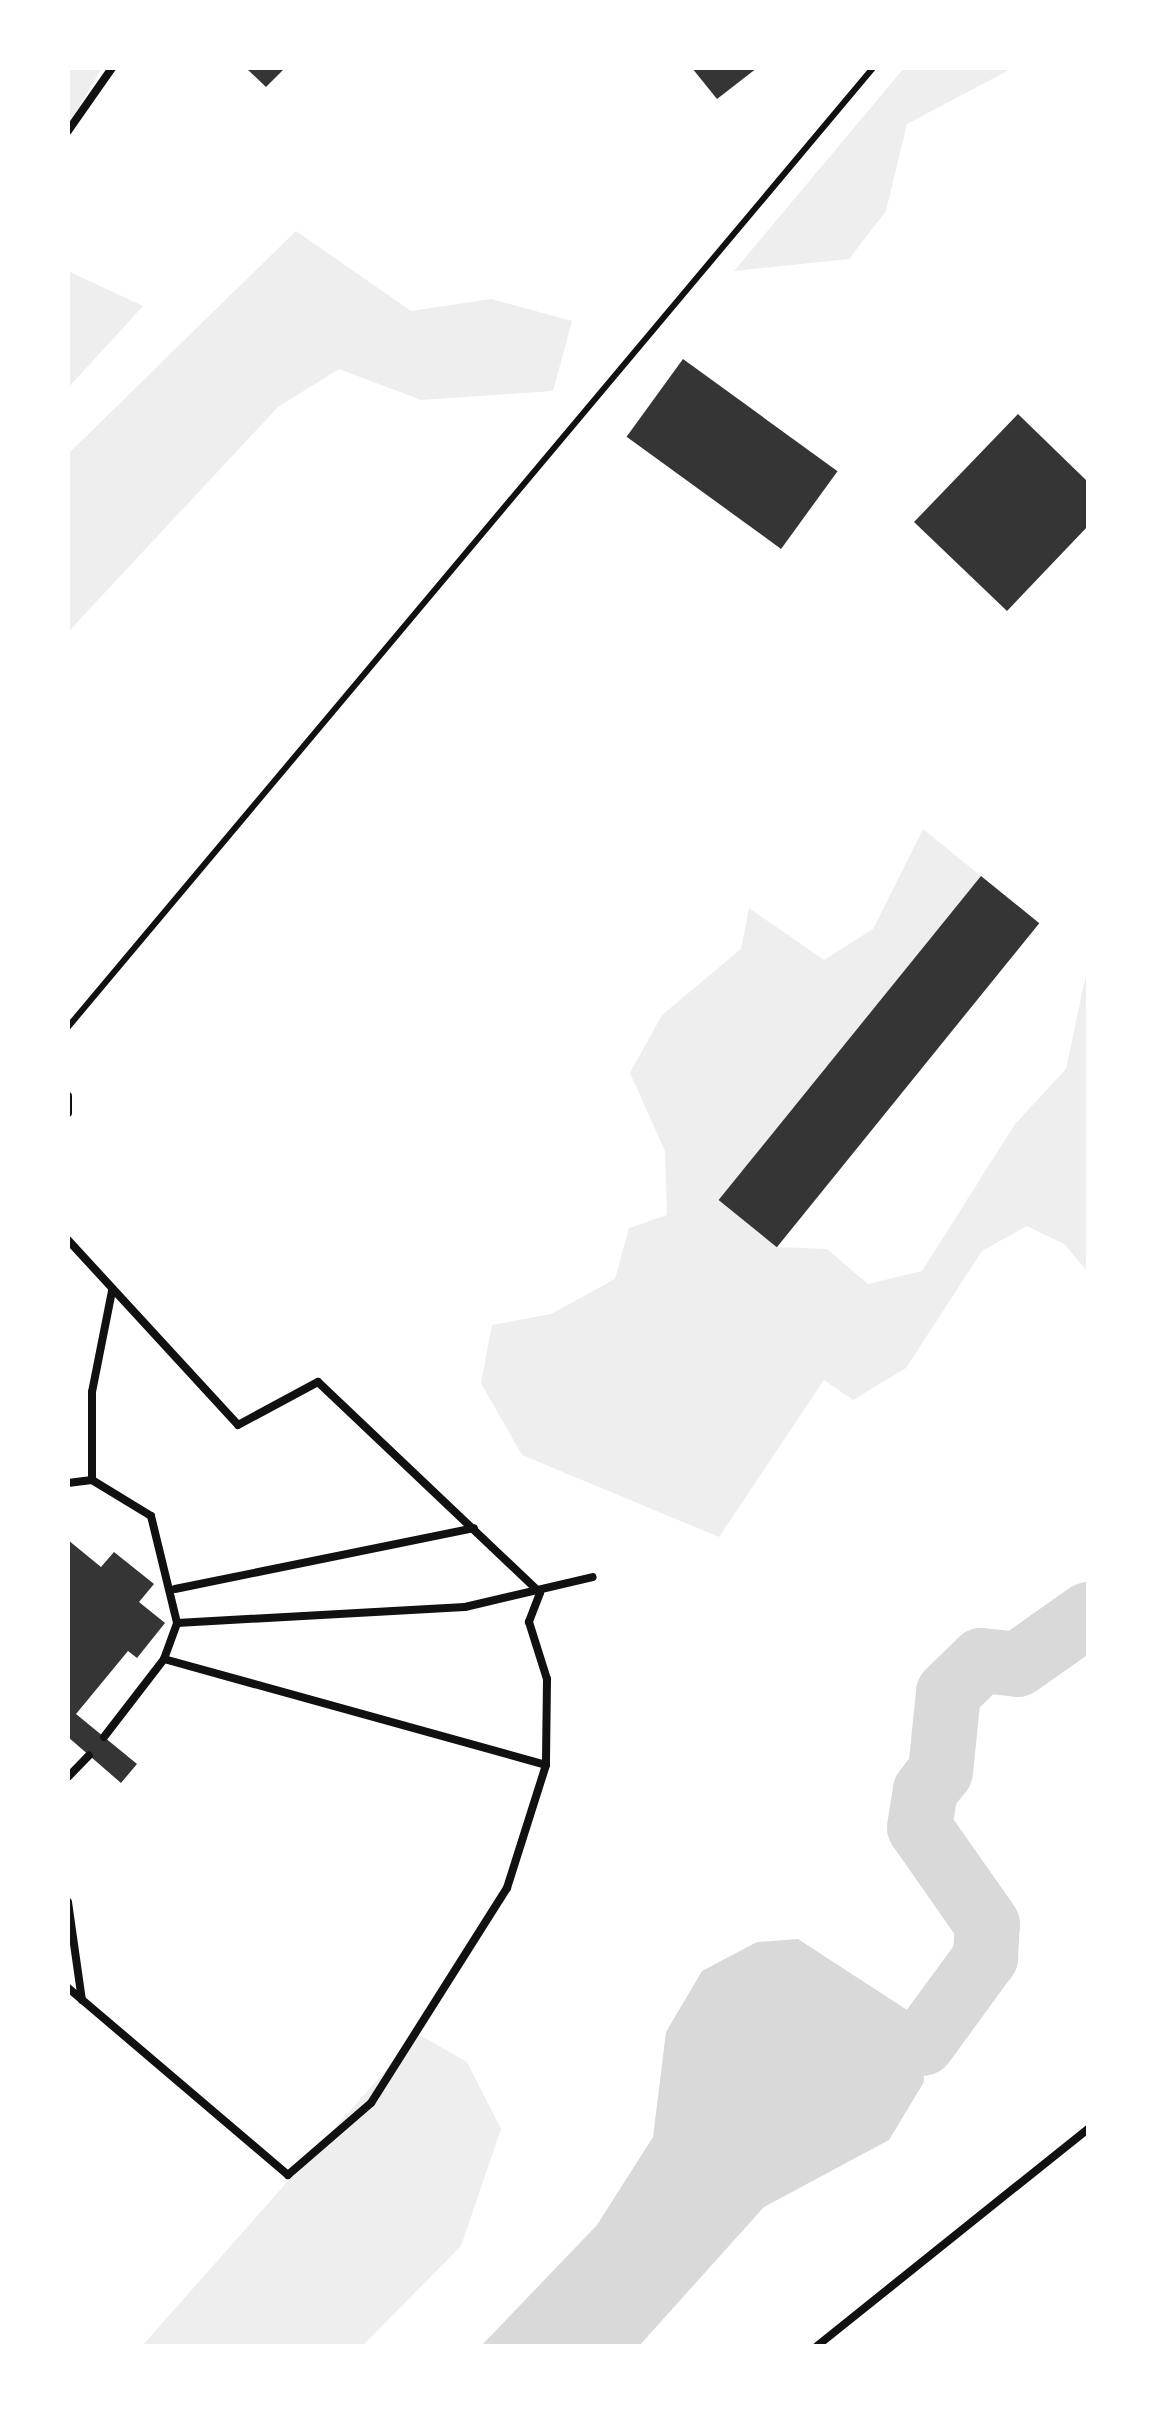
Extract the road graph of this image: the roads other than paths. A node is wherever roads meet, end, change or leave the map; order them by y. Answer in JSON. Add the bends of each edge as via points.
{"nodes":[{"id":1,"x":112,"y":68,"type":"edge"},
{"id":2,"x":68,"y":131,"type":"edge"},
{"id":3,"x":68,"y":1096,"type":"edge"},
{"id":4,"x":68,"y":1113,"type":"edge"},
{"id":5,"x":68,"y":1240,"type":"edge"},
{"id":6,"x":112,"y":1292,"type":"junction"},
{"id":7,"x":92,"y":1480,"type":"junction"},
{"id":8,"x":68,"y":1484,"type":"edge"},
{"id":9,"x":474,"y":1528,"type":"junction"},
{"id":10,"x":593,"y":1577,"type":"dead end"},
{"id":11,"x":175,"y":1589,"type":"junction"},
{"id":12,"x":540,"y":1593,"type":"junction"},
{"id":13,"x":177,"y":1623,"type":"junction"},
{"id":14,"x":164,"y":1659,"type":"junction"},
{"id":15,"x":104,"y":1737,"type":"dead end"},
{"id":16,"x":88,"y":1755,"type":"dead end"},
{"id":17,"x":546,"y":1765,"type":"junction"},
{"id":18,"x":68,"y":1778,"type":"edge"},
{"id":19,"x":68,"y":1902,"type":"edge"},
{"id":20,"x":68,"y":1988,"type":"edge"},
{"id":21,"x":82,"y":2000,"type":"junction"},
{"id":22,"x":1088,"y":2129,"type":"edge"},
{"id":23,"x":817,"y":2346,"type":"edge"}],
"edges":[{"from":1,"to":2,"type":"lane"},
{"from":3,"to":4,"type":"lane"},
{"from":5,"to":6,"type":"lane"},
{"from":6,"to":7,"type":"lane","via":[[92,1392]]},
{"from":6,"to":9,"type":"lane","via":[[238,1425],[318,1382]]},
{"from":7,"to":8,"type":"lane"},
{"from":7,"to":11,"type":"lane","via":[[151,1516]]},
{"from":9,"to":11,"type":"lane"},
{"from":9,"to":12,"type":"lane"},
{"from":10,"to":12,"type":"lane"},
{"from":11,"to":13,"type":"lane"},
{"from":12,"to":13,"type":"lane","via":[[464,1607]]},
{"from":12,"to":17,"type":"lane","via":[[530,1622],[547,1679]]},
{"from":13,"to":14,"type":"lane"},
{"from":14,"to":15,"type":"lane"},
{"from":14,"to":17,"type":"lane"},
{"from":16,"to":18,"type":"lane"},
{"from":17,"to":21,"type":"lane","via":[[507,1888],[466,1964],[370,2103],[288,2175]]},
{"from":19,"to":21,"type":"lane"},
{"from":20,"to":21,"type":"lane"},
{"from":22,"to":23,"type":"lane"}]}
